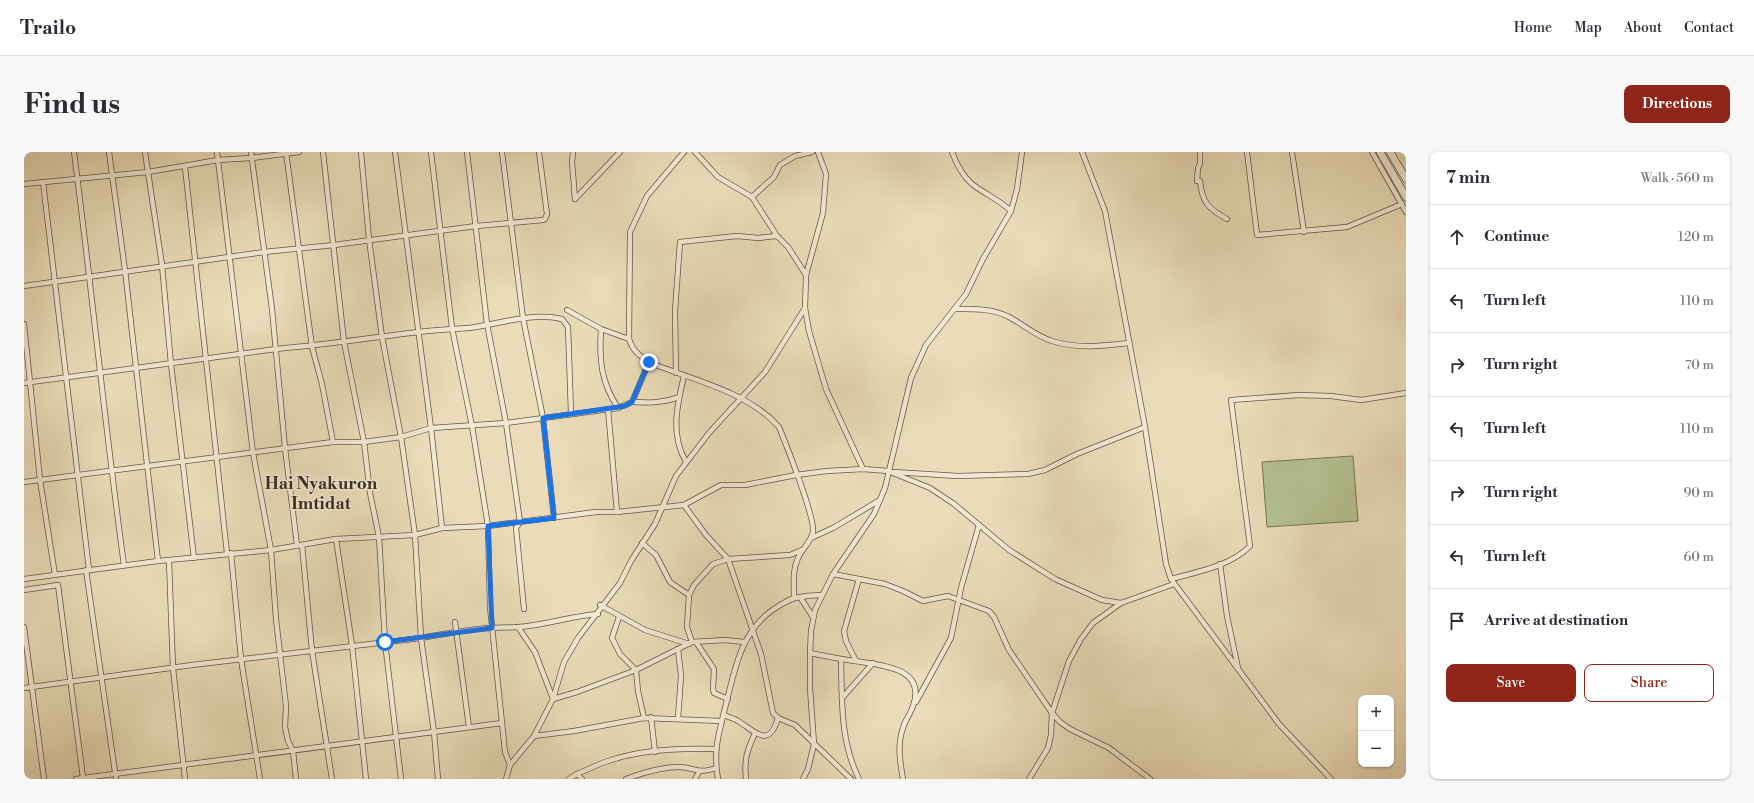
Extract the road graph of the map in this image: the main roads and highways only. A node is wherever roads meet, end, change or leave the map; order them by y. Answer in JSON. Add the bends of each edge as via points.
{"nodes":[{"id":1,"x":1380,"y":152,"type":"edge"},
{"id":2,"x":1390,"y":152,"type":"edge"},
{"id":3,"x":1406,"y":179,"type":"edge"},
{"id":4,"x":1404,"y":201,"type":"edge"}],
"edges":[{"from":1,"to":4,"type":"main road"},
{"from":2,"to":3,"type":"main road"}]}
